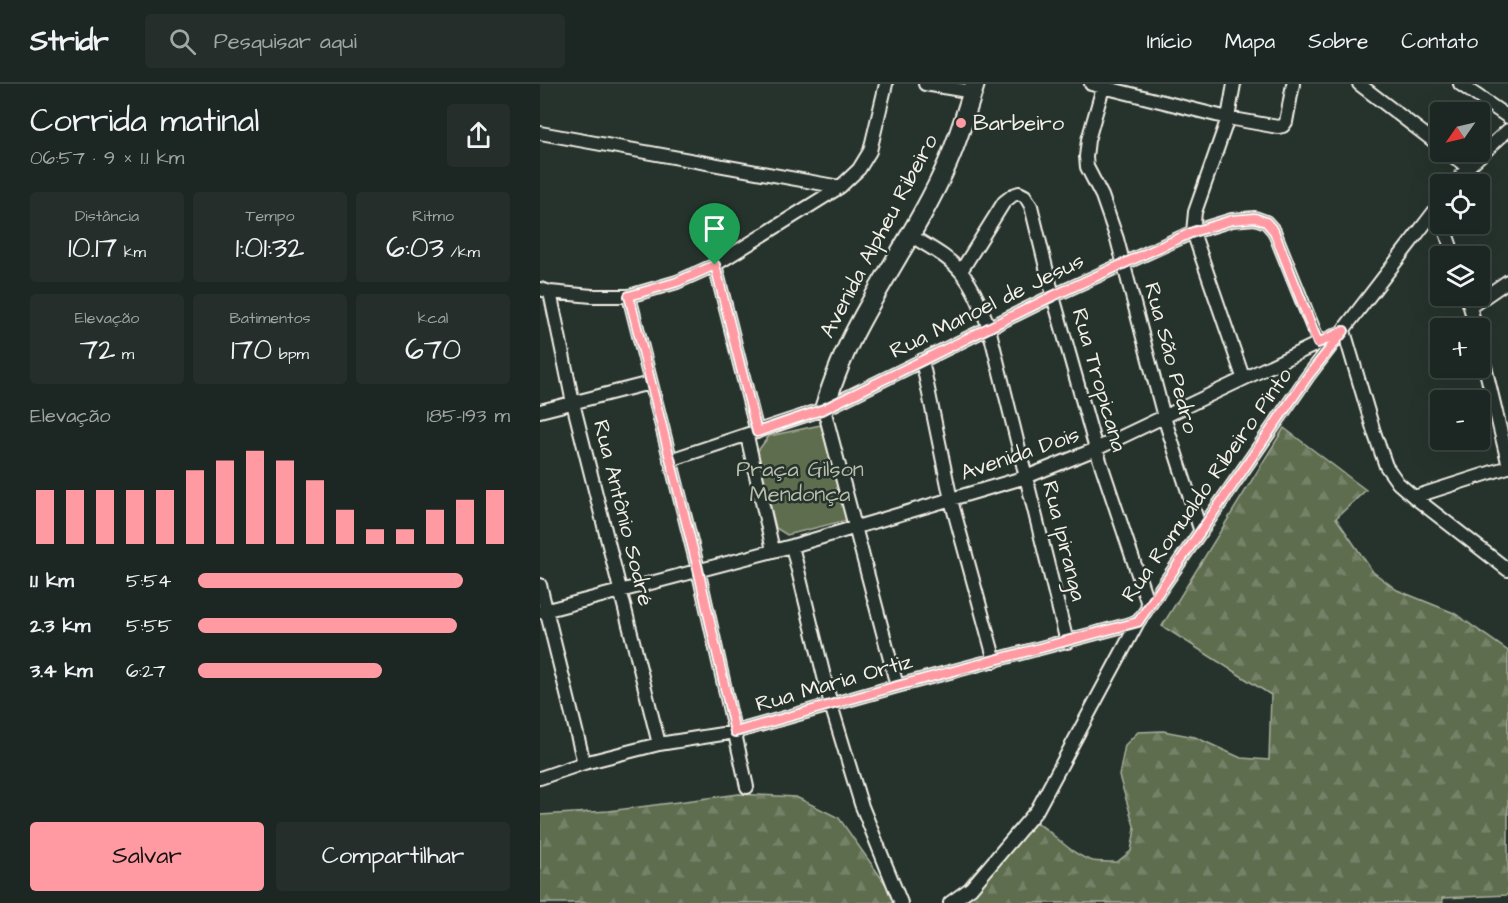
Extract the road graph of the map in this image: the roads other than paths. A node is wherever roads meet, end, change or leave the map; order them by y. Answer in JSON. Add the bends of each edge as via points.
{"nodes":[{"id":1,"x":886,"y":84,"type":"edge"},
{"id":2,"x":925,"y":84,"type":"edge"},
{"id":3,"x":1234,"y":84,"type":"edge"},
{"id":4,"x":1293,"y":84,"type":"edge"},
{"id":5,"x":1359,"y":84,"type":"edge"},
{"id":6,"x":1460,"y":84,"type":"edge"},
{"id":7,"x":1099,"y":85,"type":"edge"},
{"id":8,"x":974,"y":88,"type":"edge"},
{"id":9,"x":1508,"y":117,"type":"edge"},
{"id":10,"x":1228,"y":118,"type":"junction"},
{"id":11,"x":1508,"y":130,"type":"edge"},
{"id":12,"x":540,"y":133,"type":"edge"},
{"id":13,"x":1430,"y":138,"type":"edge"},
{"id":14,"x":1460,"y":162,"type":"edge"},
{"id":15,"x":1468,"y":168,"type":"junction"},
{"id":16,"x":1463,"y":174,"type":"edge"},
{"id":17,"x":840,"y":187,"type":"junction"},
{"id":18,"x":1430,"y":220,"type":"edge"},
{"id":19,"x":1193,"y":232,"type":"junction"},
{"id":20,"x":910,"y":235,"type":"junction"},
{"id":21,"x":1124,"y":264,"type":"junction"},
{"id":22,"x":715,"y":265,"type":"junction"},
{"id":23,"x":961,"y":272,"type":"junction"},
{"id":24,"x":1508,"y":281,"type":"edge"},
{"id":25,"x":545,"y":290,"type":"edge"},
{"id":26,"x":1490,"y":290,"type":"edge"},
{"id":27,"x":629,"y":296,"type":"junction"},
{"id":28,"x":1053,"y":296,"type":"junction"},
{"id":29,"x":988,"y":328,"type":"junction"},
{"id":30,"x":1344,"y":331,"type":"junction"},
{"id":31,"x":1318,"y":343,"type":"junction"},
{"id":32,"x":922,"y":360,"type":"junction"},
{"id":33,"x":1243,"y":377,"type":"junction"},
{"id":34,"x":1488,"y":378,"type":"edge"},
{"id":35,"x":650,"y":383,"type":"junction"},
{"id":36,"x":573,"y":403,"type":"junction"},
{"id":37,"x":824,"y":409,"type":"junction"},
{"id":38,"x":540,"y":411,"type":"edge"},
{"id":39,"x":1164,"y":417,"type":"junction"},
{"id":40,"x":752,"y":434,"type":"junction"},
{"id":41,"x":1096,"y":449,"type":"junction"},
{"id":42,"x":670,"y":460,"type":"junction"},
{"id":43,"x":1508,"y":462,"type":"edge"},
{"id":44,"x":1508,"y":467,"type":"edge"},
{"id":45,"x":1026,"y":477,"type":"junction"},
{"id":46,"x":1414,"y":497,"type":"junction"},
{"id":47,"x":951,"y":500,"type":"junction"},
{"id":48,"x":855,"y":527,"type":"junction"},
{"id":49,"x":1201,"y":532,"type":"junction"},
{"id":50,"x":792,"y":546,"type":"junction"},
{"id":51,"x":773,"y":550,"type":"junction"},
{"id":52,"x":698,"y":569,"type":"junction"},
{"id":53,"x":1508,"y":570,"type":"edge"},
{"id":54,"x":540,"y":585,"type":"edge"},
{"id":55,"x":621,"y":591,"type":"junction"},
{"id":56,"x":1149,"y":607,"type":"junction"},
{"id":57,"x":543,"y":611,"type":"edge"},
{"id":58,"x":1138,"y":622,"type":"junction"},
{"id":59,"x":1067,"y":642,"type":"junction"},
{"id":60,"x":995,"y":661,"type":"junction"},
{"id":61,"x":897,"y":686,"type":"junction"},
{"id":62,"x":831,"y":705,"type":"junction"},
{"id":63,"x":735,"y":732,"type":"junction"},
{"id":64,"x":659,"y":744,"type":"junction"},
{"id":65,"x":584,"y":763,"type":"junction"},
{"id":66,"x":540,"y":778,"type":"edge"},
{"id":67,"x":747,"y":787,"type":"dead end"},
{"id":68,"x":901,"y":903,"type":"edge"},
{"id":69,"x":950,"y":903,"type":"edge"}],
"edges":[{"from":1,"to":17,"type":"street","via":[[870,151],[859,169]]},
{"from":2,"to":8,"type":"street"},
{"from":3,"to":10,"type":"street"},
{"from":4,"to":10,"type":"street","via":[[1282,126]]},
{"from":5,"to":13,"type":"street"},
{"from":6,"to":9,"type":"street"},
{"from":7,"to":10,"type":"street"},
{"from":7,"to":21,"type":"street","name":"Rua São Pedro","via":[[1087,167],[1109,215]]},
{"from":8,"to":20,"type":"street","name":"Avenida Alpheu Ribeiro","via":[[947,164]]},
{"from":10,"to":19,"type":"street","via":[[1201,191]]},
{"from":11,"to":15,"type":"street"},
{"from":12,"to":17,"type":"street"},
{"from":14,"to":15,"type":"street"},
{"from":15,"to":16,"type":"street"},
{"from":17,"to":22,"type":"street"},
{"from":18,"to":30,"type":"street","name":"Avenida Dois"},
{"from":19,"to":21,"type":"street","name":"Rua Manoel de Jesus"},
{"from":19,"to":31,"type":"street","name":"Rua Manoel de Jesus","via":[[1232,220],[1255,218],[1266,222],[1274,231]]},
{"from":19,"to":33,"type":"street"},
{"from":20,"to":23,"type":"street","name":"Rua Ipiranga"},
{"from":20,"to":37,"type":"street","name":"Avenida Alpheu Ribeiro","via":[[857,327]]},
{"from":21,"to":28,"type":"street","name":"Rua Manoel de Jesus"},
{"from":21,"to":39,"type":"street","name":"Rua São Pedro"},
{"from":22,"to":27,"type":"street","via":[[677,282]]},
{"from":22,"to":40,"type":"street"},
{"from":23,"to":28,"type":"street","name":"Rua Tropicana","via":[[1004,202],[1019,193],[1031,206]]},
{"from":23,"to":29,"type":"street","name":"Rua Ipiranga"},
{"from":24,"to":26,"type":"street"},
{"from":25,"to":27,"type":"street"},
{"from":25,"to":36,"type":"street","name":"Rua Antônio Sodré"},
{"from":27,"to":35,"type":"street"},
{"from":28,"to":29,"type":"street","name":"Rua Manoel de Jesus"},
{"from":28,"to":41,"type":"street","name":"Rua Tropicana"},
{"from":29,"to":32,"type":"street","name":"Rua Manoel de Jesus"},
{"from":29,"to":45,"type":"street","name":"Rua Ipiranga"},
{"from":30,"to":31,"type":"street","name":"Avenida Dois"},
{"from":30,"to":46,"type":"street","via":[[1386,466]]},
{"from":30,"to":49,"type":"street","name":"Rua Romualdo Ribeiro Pinto","via":[[1308,376]]},
{"from":31,"to":33,"type":"street","name":"Avenida Dois"},
{"from":32,"to":37,"type":"street","name":"Rua Manoel de Jesus"},
{"from":32,"to":47,"type":"street"},
{"from":33,"to":39,"type":"street","name":"Avenida Dois"},
{"from":34,"to":43,"type":"street"},
{"from":35,"to":36,"type":"street"},
{"from":35,"to":42,"type":"street"},
{"from":36,"to":38,"type":"street"},
{"from":36,"to":55,"type":"street","name":"Rua Antônio Sodré"},
{"from":37,"to":40,"type":"street","name":"Rua Manoel de Jesus"},
{"from":37,"to":48,"type":"street"},
{"from":39,"to":41,"type":"street","name":"Avenida Dois"},
{"from":39,"to":49,"type":"street","name":"Rua São Pedro"},
{"from":40,"to":42,"type":"street","name":"Rua Manoel de Jesus"},
{"from":40,"to":51,"type":"street"},
{"from":41,"to":45,"type":"street","name":"Avenida Dois"},
{"from":41,"to":56,"type":"street","name":"Rua Tropicana"},
{"from":42,"to":52,"type":"street"},
{"from":44,"to":46,"type":"street"},
{"from":45,"to":47,"type":"street","name":"Avenida Dois"},
{"from":45,"to":59,"type":"street","name":"Rua Ipiranga"},
{"from":46,"to":53,"type":"street"},
{"from":47,"to":48,"type":"street","name":"Avenida Dois"},
{"from":47,"to":60,"type":"street"},
{"from":48,"to":50,"type":"street","name":"Avenida Dois"},
{"from":48,"to":61,"type":"street"},
{"from":49,"to":56,"type":"street","name":"Rua Romualdo Ribeiro Pinto"},
{"from":50,"to":51,"type":"street","name":"Avenida Dois"},
{"from":50,"to":62,"type":"street"},
{"from":51,"to":52,"type":"street","name":"Avenida Dois"},
{"from":52,"to":55,"type":"street","name":"Avenida Dois"},
{"from":52,"to":63,"type":"street"},
{"from":54,"to":57,"type":"street"},
{"from":55,"to":57,"type":"street","name":"Avenida Dois"},
{"from":55,"to":64,"type":"street","name":"Rua Antônio Sodré"},
{"from":56,"to":58,"type":"street","name":"Rua Romualdo Ribeiro Pinto"},
{"from":57,"to":65,"type":"street"},
{"from":58,"to":59,"type":"street","name":"Rua Maria Ortiz"},
{"from":58,"to":69,"type":"street","name":"Rua Romualdo Ribeiro Pinto","via":[[1037,810],[970,888]]},
{"from":59,"to":60,"type":"street","name":"Rua Maria Ortiz"},
{"from":60,"to":61,"type":"street","name":"Rua Maria Ortiz"},
{"from":61,"to":62,"type":"street","name":"Rua Maria Ortiz"},
{"from":62,"to":63,"type":"street","name":"Rua Maria Ortiz"},
{"from":62,"to":68,"type":"street","via":[[861,804]]},
{"from":63,"to":64,"type":"street","name":"Rua Maria Ortiz"},
{"from":63,"to":67,"type":"street"},
{"from":64,"to":65,"type":"street","name":"Rua Maria Ortiz"},
{"from":65,"to":66,"type":"street","name":"Rua Maria Ortiz"}]}
